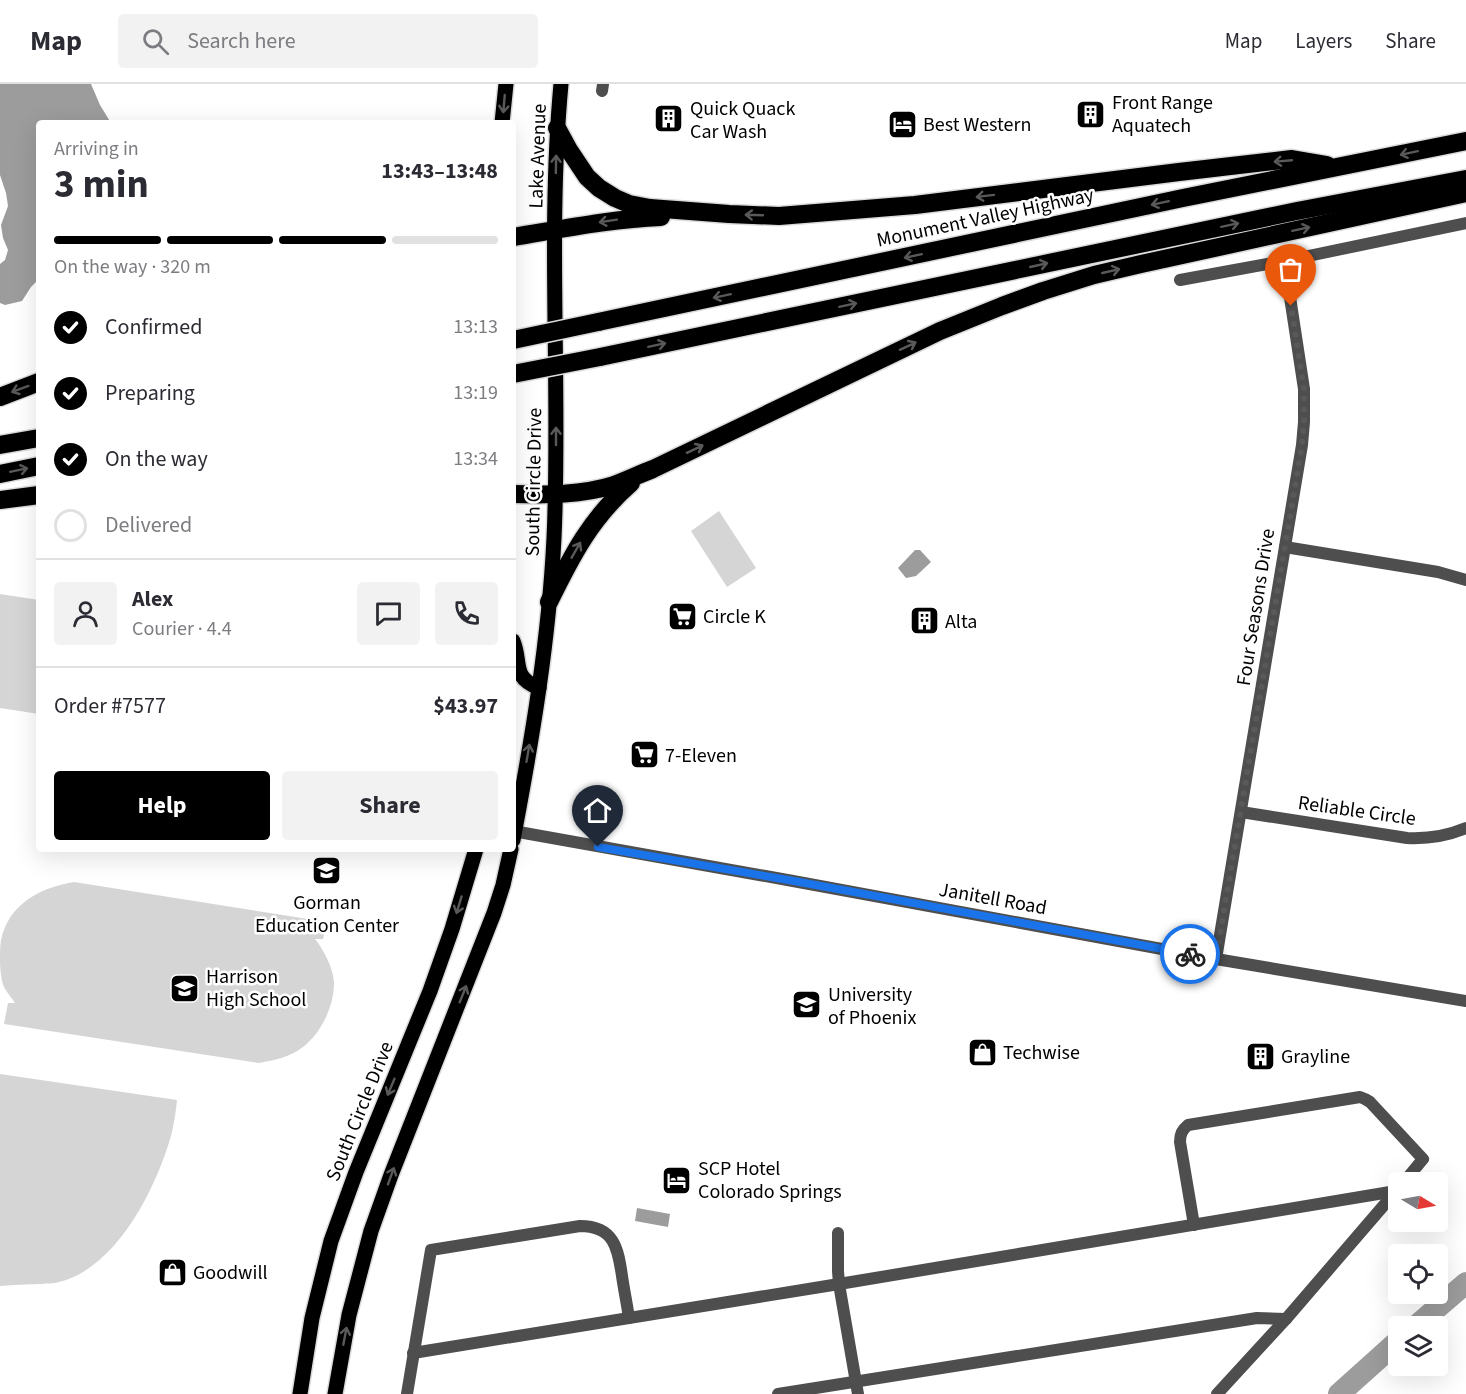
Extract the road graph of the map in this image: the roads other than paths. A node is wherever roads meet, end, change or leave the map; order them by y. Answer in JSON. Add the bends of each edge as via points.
{"nodes":[{"id":1,"x":506,"y":84,"type":"edge"},
{"id":2,"x":561,"y":84,"type":"edge"},
{"id":3,"x":502,"y":120,"type":"edge"},
{"id":4,"x":557,"y":128,"type":"junction"},
{"id":5,"x":1466,"y":141,"type":"edge"},
{"id":6,"x":1341,"y":167,"type":"junction"},
{"id":7,"x":1466,"y":179,"type":"edge"},
{"id":8,"x":1466,"y":193,"type":"edge"},
{"id":9,"x":729,"y":214,"type":"junction"},
{"id":10,"x":1466,"y":223,"type":"edge"},
{"id":11,"x":555,"y":230,"type":"junction"},
{"id":12,"x":516,"y":236,"type":"edge"},
{"id":13,"x":1289,"y":260,"type":"junction"},
{"id":14,"x":1180,"y":280,"type":"dead end"},
{"id":15,"x":516,"y":339,"type":"edge"},
{"id":16,"x":516,"y":373,"type":"edge"},
{"id":17,"x":36,"y":383,"type":"edge"},
{"id":18,"x":0,"y":397,"type":"edge"},
{"id":19,"x":36,"y":439,"type":"edge"},
{"id":20,"x":0,"y":445,"type":"edge"},
{"id":21,"x":36,"y":467,"type":"edge"},
{"id":22,"x":642,"y":473,"type":"junction"},
{"id":23,"x":0,"y":474,"type":"edge"},
{"id":24,"x":36,"y":495,"type":"edge"},
{"id":25,"x":516,"y":495,"type":"edge"},
{"id":26,"x":555,"y":495,"type":"junction"},
{"id":27,"x":0,"y":500,"type":"edge"},
{"id":28,"x":1285,"y":547,"type":"junction"},
{"id":29,"x":1466,"y":580,"type":"edge"},
{"id":30,"x":549,"y":602,"type":"junction"},
{"id":31,"x":516,"y":660,"type":"edge"},
{"id":32,"x":539,"y":688,"type":"junction"},
{"id":33,"x":1242,"y":812,"type":"junction"},
{"id":34,"x":516,"y":822,"type":"edge"},
{"id":35,"x":1466,"y":828,"type":"edge"},
{"id":36,"x":516,"y":834,"type":"edge"},
{"id":37,"x":475,"y":852,"type":"edge"},
{"id":38,"x":510,"y":852,"type":"edge"},
{"id":39,"x":1216,"y":959,"type":"junction"},
{"id":40,"x":1466,"y":1001,"type":"edge"},
{"id":41,"x":1412,"y":1172,"type":"edge"},
{"id":42,"x":1388,"y":1189,"type":"edge"},
{"id":43,"x":1388,"y":1200,"type":"edge"},
{"id":44,"x":1194,"y":1225,"type":"junction"},
{"id":45,"x":838,"y":1233,"type":"dead end"},
{"id":46,"x":839,"y":1284,"type":"junction"},
{"id":47,"x":629,"y":1318,"type":"junction"},
{"id":48,"x":1286,"y":1319,"type":"junction"},
{"id":49,"x":414,"y":1353,"type":"junction"},
{"id":50,"x":856,"y":1388,"type":"edge"},
{"id":51,"x":300,"y":1394,"type":"edge"},
{"id":52,"x":335,"y":1394,"type":"edge"},
{"id":53,"x":407,"y":1394,"type":"edge"},
{"id":54,"x":778,"y":1394,"type":"edge"},
{"id":55,"x":1217,"y":1394,"type":"edge"}],
"edges":[{"from":1,"to":3,"type":"main road","name":"Lake Avenue","one_way":true},
{"from":2,"to":4,"type":"main road","name":"Lake Avenue"},
{"from":4,"to":9,"type":"highway","via":[[588,177],[615,198],[650,208]]},
{"from":11,"to":4,"type":"main road","name":"Lake Avenue","one_way":true},
{"from":5,"to":6,"type":"highway","name":"Monument Valley Highway","one_way":true},
{"from":6,"to":9,"type":"highway","one_way":true,"via":[[1292,159],[915,206],[779,216]]},
{"from":6,"to":15,"type":"highway","name":"Monument Valley Highway","one_way":true,"bridge":true},
{"from":16,"to":7,"type":"highway","one_way":true,"bridge":true},
{"from":22,"to":8,"type":"highway","one_way":true,"via":[[940,332],[1043,291],[1141,264]]},
{"from":9,"to":11,"type":"highway","one_way":true,"via":[[616,220]]},
{"from":10,"to":13,"type":"street"},
{"from":11,"to":12,"type":"highway"},
{"from":26,"to":11,"type":"main road","name":"South Circle Drive","one_way":true},
{"from":13,"to":14,"type":"street"},
{"from":13,"to":28,"type":"street","name":"Four Seasons Drive","via":[[1288,284],[1305,406]]},
{"from":17,"to":18,"type":"highway","one_way":true},
{"from":19,"to":20,"type":"highway"},
{"from":23,"to":21,"type":"highway","one_way":true},
{"from":22,"to":26,"type":"highway","via":[[607,486]]},
{"from":30,"to":22,"type":"highway","one_way":true,"via":[[589,529],[615,497]]},
{"from":24,"to":27,"type":"highway"},
{"from":25,"to":26,"type":"highway"},
{"from":26,"to":30,"type":"main road","name":"South Circle Drive"},
{"from":28,"to":29,"type":"street"},
{"from":28,"to":33,"type":"street","name":"Four Seasons Drive"},
{"from":30,"to":32,"type":"main road","name":"South Circle Drive"},
{"from":31,"to":32,"type":"main road","via":[[522,676]]},
{"from":34,"to":32,"type":"main road","name":"South Circle Drive","one_way":true},
{"from":33,"to":35,"type":"street","name":"Reliable Circle","via":[[1407,838],[1441,836]]},
{"from":33,"to":39,"type":"street","name":"Four Seasons Drive"},
{"from":36,"to":39,"type":"street","name":"Janitell Road"},
{"from":37,"to":51,"type":"main road","name":"South Circle Drive","one_way":true,"via":[[430,992],[332,1241],[312,1318]]},
{"from":52,"to":38,"type":"main road","one_way":true,"via":[[349,1315],[371,1231],[494,913]]},
{"from":39,"to":40,"type":"street","name":"Janitell Road"},
{"from":41,"to":44,"type":"street","via":[[1423,1159],[1365,1098],[1188,1125],[1180,1134],[1180,1142]]},
{"from":42,"to":44,"type":"street"},
{"from":43,"to":48,"type":"street"},
{"from":44,"to":46,"type":"street"},
{"from":45,"to":46,"type":"street"},
{"from":46,"to":47,"type":"street"},
{"from":46,"to":50,"type":"street"},
{"from":47,"to":49,"type":"street"},
{"from":47,"to":49,"type":"street","via":[[619,1255],[615,1243],[601,1229],[580,1226],[431,1250]]},
{"from":48,"to":50,"type":"street","via":[[1257,1318]]},
{"from":48,"to":55,"type":"street"},
{"from":49,"to":53,"type":"street"},
{"from":50,"to":54,"type":"street"}]}
